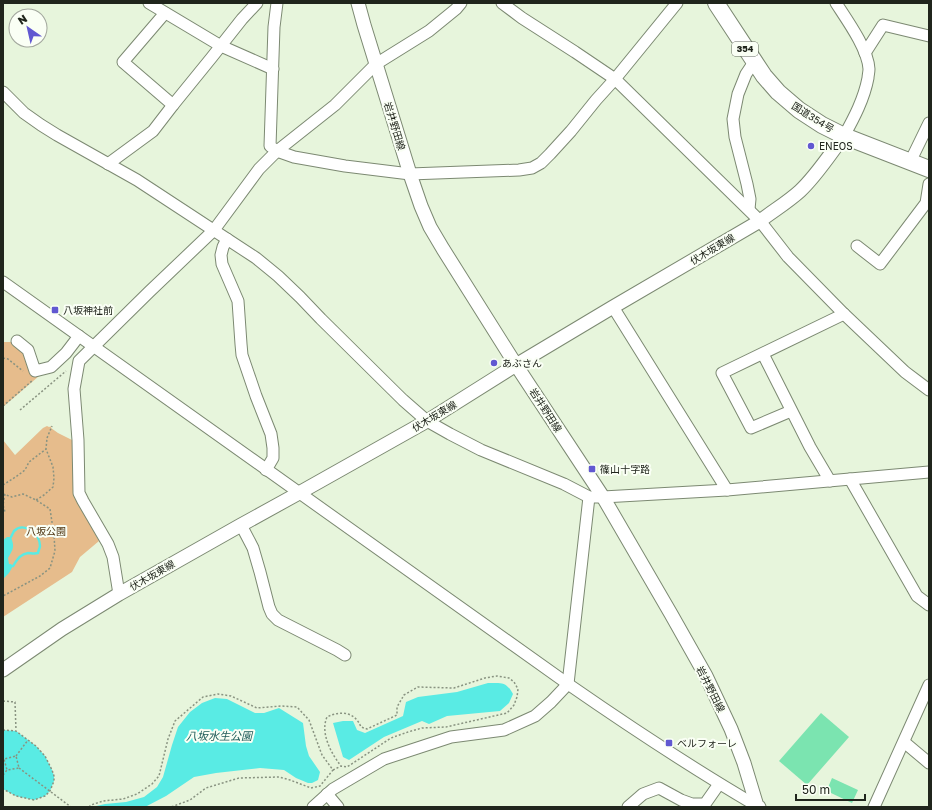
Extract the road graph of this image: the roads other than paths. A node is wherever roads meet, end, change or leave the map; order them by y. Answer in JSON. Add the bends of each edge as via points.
{"nodes":[{"id":1,"x":149,"y":3,"type":"edge"},
{"id":2,"x":257,"y":3,"type":"edge"},
{"id":3,"x":277,"y":3,"type":"edge"},
{"id":4,"x":358,"y":3,"type":"edge"},
{"id":5,"x":461,"y":3,"type":"edge"},
{"id":6,"x":502,"y":3,"type":"edge"},
{"id":7,"x":677,"y":3,"type":"edge"},
{"id":8,"x":716,"y":3,"type":"edge"},
{"id":9,"x":836,"y":3,"type":"edge"},
{"id":10,"x":165,"y":13,"type":"junction"},
{"id":11,"x":929,"y":36,"type":"edge"},
{"id":12,"x":220,"y":46,"type":"junction"},
{"id":13,"x":865,"y":53,"type":"junction"},
{"id":14,"x":754,"y":62,"type":"junction"},
{"id":15,"x":376,"y":64,"type":"junction"},
{"id":16,"x":273,"y":69,"type":"junction"},
{"id":17,"x":615,"y":79,"type":"junction"},
{"id":18,"x":3,"y":92,"type":"edge"},
{"id":19,"x":173,"y":105,"type":"junction"},
{"id":20,"x":929,"y":123,"type":"edge"},
{"id":21,"x":844,"y":136,"type":"junction"},
{"id":22,"x":277,"y":151,"type":"junction"},
{"id":23,"x":910,"y":162,"type":"junction"},
{"id":24,"x":108,"y":164,"type":"junction"},
{"id":25,"x":929,"y":169,"type":"edge"},
{"id":26,"x":410,"y":174,"type":"junction"},
{"id":27,"x":929,"y":184,"type":"edge"},
{"id":28,"x":749,"y":209,"type":"junction"},
{"id":29,"x":760,"y":220,"type":"junction"},
{"id":30,"x":214,"y":230,"type":"junction"},
{"id":31,"x":227,"y":239,"type":"junction"},
{"id":32,"x":857,"y":246,"type":"dead end"},
{"id":33,"x":3,"y":282,"type":"edge"},
{"id":34,"x":613,"y":307,"type":"junction"},
{"id":35,"x":844,"y":314,"type":"junction"},
{"id":36,"x":79,"y":336,"type":"junction"},
{"id":37,"x":18,"y":341,"type":"dead end"},
{"id":38,"x":94,"y":346,"type":"junction"},
{"id":39,"x":763,"y":354,"type":"junction"},
{"id":40,"x":516,"y":365,"type":"junction"},
{"id":41,"x":929,"y":390,"type":"edge"},
{"id":42,"x":791,"y":411,"type":"junction"},
{"id":43,"x":427,"y":421,"type":"junction"},
{"id":44,"x":266,"y":470,"type":"junction"},
{"id":45,"x":929,"y":472,"type":"edge"},
{"id":46,"x":850,"y":479,"type":"junction"},
{"id":47,"x":830,"y":480,"type":"junction"},
{"id":48,"x":727,"y":490,"type":"junction"},
{"id":49,"x":299,"y":493,"type":"junction"},
{"id":50,"x":589,"y":497,"type":"junction"},
{"id":51,"x":603,"y":497,"type":"junction"},
{"id":52,"x":241,"y":525,"type":"junction"},
{"id":53,"x":119,"y":594,"type":"junction"},
{"id":54,"x":929,"y":605,"type":"edge"},
{"id":55,"x":345,"y":656,"type":"dead end"},
{"id":56,"x":3,"y":670,"type":"edge"},
{"id":57,"x":568,"y":684,"type":"junction"},
{"id":58,"x":929,"y":685,"type":"edge"},
{"id":59,"x":904,"y":742,"type":"junction"},
{"id":60,"x":929,"y":763,"type":"edge"},
{"id":61,"x":719,"y":784,"type":"junction"},
{"id":62,"x":327,"y":794,"type":"junction"},
{"id":63,"x":313,"y":807,"type":"edge"},
{"id":64,"x":338,"y":807,"type":"edge"},
{"id":65,"x":628,"y":807,"type":"edge"},
{"id":66,"x":758,"y":807,"type":"edge"},
{"id":67,"x":874,"y":807,"type":"edge"}],
"edges":[{"from":1,"to":10,"type":"street"},
{"from":2,"to":12,"type":"street"},
{"from":3,"to":16,"type":"street"},
{"from":4,"to":15,"type":"main road","name":"岩井野田線"},
{"from":5,"to":15,"type":"street","via":[[430,31]]},
{"from":6,"to":17,"type":"street"},
{"from":7,"to":17,"type":"street"},
{"from":8,"to":14,"type":"highway","name":"国道354号","number":"354"},
{"from":9,"to":13,"type":"street"},
{"from":10,"to":12,"type":"street"},
{"from":10,"to":19,"type":"street","via":[[123,62]]},
{"from":11,"to":13,"type":"street","via":[[883,25]]},
{"from":12,"to":16,"type":"street"},
{"from":12,"to":19,"type":"street"},
{"from":13,"to":21,"type":"street","via":[[869,70],[866,84]]},
{"from":14,"to":21,"type":"highway","name":"国道354号","number":"354","via":[[771,85],[790,104],[813,120]]},
{"from":14,"to":28,"type":"street","via":[[738,94],[733,119],[750,199]]},
{"from":15,"to":22,"type":"street","via":[[335,105]]},
{"from":15,"to":26,"type":"main road","name":"岩井野田線"},
{"from":16,"to":22,"type":"street","via":[[270,146]]},
{"from":17,"to":26,"type":"street","via":[[550,154],[532,168]]},
{"from":17,"to":28,"type":"street"},
{"from":18,"to":24,"type":"street","via":[[41,126]]},
{"from":19,"to":24,"type":"street","via":[[153,131]]},
{"from":20,"to":23,"type":"street"},
{"from":21,"to":23,"type":"highway","name":"国道354号","number":"354"},
{"from":21,"to":29,"type":"main road","name":"伏木坂東線","via":[[800,191]]},
{"from":22,"to":26,"type":"street","via":[[294,157],[345,166]]},
{"from":22,"to":30,"type":"street","via":[[259,169]]},
{"from":23,"to":25,"type":"highway","name":"国道354号","number":"354"},
{"from":24,"to":30,"type":"street"},
{"from":26,"to":40,"type":"main road","name":"岩井野田線","via":[[433,232]]},
{"from":27,"to":32,"type":"street","via":[[926,203],[880,264]]},
{"from":28,"to":29,"type":"street"},
{"from":29,"to":34,"type":"main road","name":"伏木坂東線"},
{"from":29,"to":35,"type":"street","via":[[788,257]]},
{"from":30,"to":31,"type":"street"},
{"from":30,"to":38,"type":"street"},
{"from":31,"to":43,"type":"street","via":[[278,276]]},
{"from":31,"to":44,"type":"street","via":[[221,255],[222,264],[238,301],[242,354],[271,434],[273,458]]},
{"from":33,"to":36,"type":"street"},
{"from":34,"to":40,"type":"main road","name":"伏木坂東線"},
{"from":34,"to":48,"type":"street"},
{"from":35,"to":39,"type":"street"},
{"from":35,"to":41,"type":"street","via":[[905,372]]},
{"from":36,"to":37,"type":"street","via":[[51,367],[35,371],[28,350]]},
{"from":36,"to":38,"type":"street"},
{"from":38,"to":44,"type":"street"},
{"from":38,"to":53,"type":"street","via":[[79,361],[74,389],[79,493],[108,544],[113,557]]},
{"from":39,"to":42,"type":"street"},
{"from":39,"to":42,"type":"street","via":[[722,373],[751,428]]},
{"from":40,"to":43,"type":"main road","name":"伏木坂東線"},
{"from":40,"to":51,"type":"main road","name":"岩井野田線"},
{"from":42,"to":47,"type":"street"},
{"from":43,"to":49,"type":"main road","name":"伏木坂東線"},
{"from":43,"to":50,"type":"street","via":[[481,450]]},
{"from":44,"to":49,"type":"street"},
{"from":45,"to":46,"type":"street"},
{"from":46,"to":47,"type":"street"},
{"from":46,"to":54,"type":"street","via":[[917,596]]},
{"from":47,"to":48,"type":"street"},
{"from":48,"to":51,"type":"street"},
{"from":49,"to":52,"type":"main road","name":"伏木坂東線"},
{"from":49,"to":57,"type":"street"},
{"from":50,"to":51,"type":"street"},
{"from":50,"to":57,"type":"street"},
{"from":51,"to":66,"type":"main road","name":"岩井野田線","via":[[716,697],[744,763]]},
{"from":52,"to":53,"type":"main road","name":"伏木坂東線"},
{"from":52,"to":55,"type":"street","via":[[253,548],[272,614],[278,620]]},
{"from":53,"to":56,"type":"main road","name":"伏木坂東線"},
{"from":57,"to":61,"type":"street"},
{"from":57,"to":62,"type":"street","via":[[534,716],[516,725],[504,730],[451,737],[384,759]]},
{"from":58,"to":59,"type":"street"},
{"from":59,"to":60,"type":"street"},
{"from":59,"to":67,"type":"street"},
{"from":61,"to":65,"type":"street","via":[[705,804],[692,804],[660,788],[643,794]]},
{"from":61,"to":66,"type":"street"},
{"from":62,"to":63,"type":"street"},
{"from":62,"to":64,"type":"street"}]}
